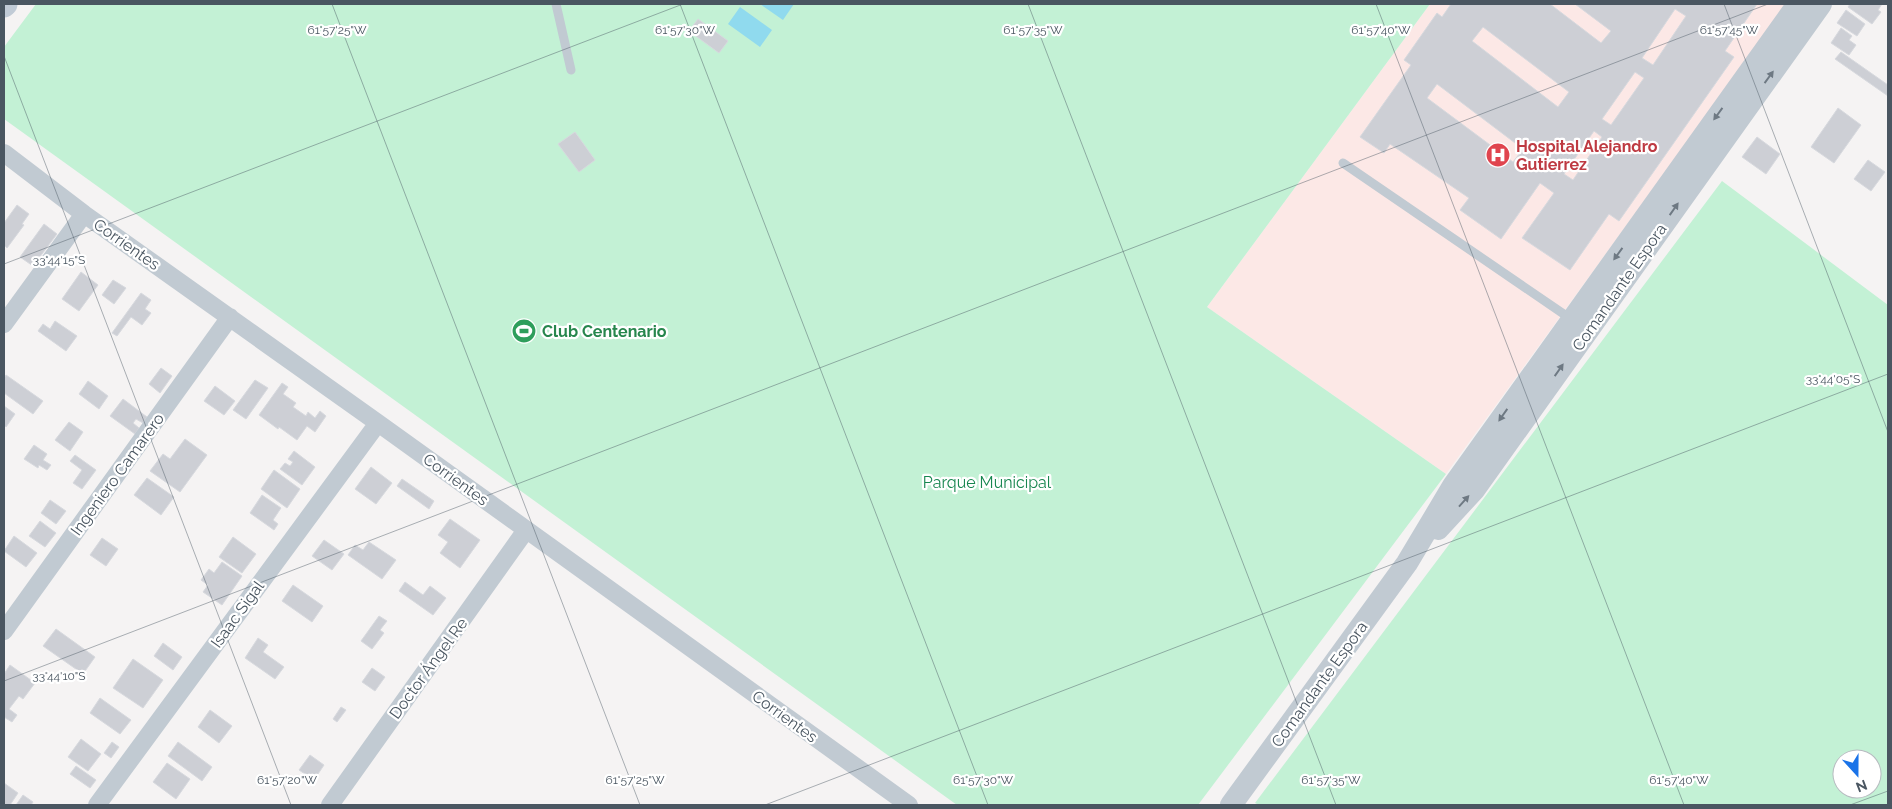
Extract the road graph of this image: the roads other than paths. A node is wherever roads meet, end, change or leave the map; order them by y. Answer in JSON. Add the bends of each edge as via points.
{"nodes":[{"id":1,"x":556,"y":4,"type":"edge"},
{"id":2,"x":1798,"y":4,"type":"edge"},
{"id":3,"x":1821,"y":4,"type":"edge"},
{"id":4,"x":571,"y":70,"type":"dead end"},
{"id":5,"x":4,"y":153,"type":"edge"},
{"id":6,"x":1343,"y":163,"type":"dead end"},
{"id":7,"x":84,"y":214,"type":"junction"},
{"id":8,"x":230,"y":317,"type":"junction"},
{"id":9,"x":4,"y":324,"type":"edge"},
{"id":10,"x":1579,"y":324,"type":"junction"},
{"id":11,"x":378,"y":423,"type":"junction"},
{"id":12,"x":526,"y":530,"type":"junction"},
{"id":13,"x":4,"y":631,"type":"edge"},
{"id":14,"x":97,"y":805,"type":"edge"},
{"id":15,"x":330,"y":805,"type":"edge"},
{"id":16,"x":909,"y":805,"type":"edge"},
{"id":17,"x":1231,"y":805,"type":"edge"}],
"edges":[{"from":1,"to":4,"type":"lane"},
{"from":2,"to":10,"type":"street","name":"Comandante Espora","one_way":true},
{"from":10,"to":3,"type":"street","name":"Comandante Espora","one_way":true},
{"from":5,"to":7,"type":"street","name":"Corrientes"},
{"from":6,"to":10,"type":"lane"},
{"from":7,"to":8,"type":"street","name":"Corrientes"},
{"from":7,"to":9,"type":"street"},
{"from":8,"to":11,"type":"street","name":"Corrientes"},
{"from":8,"to":13,"type":"street","name":"Ingeniero Camarero"},
{"from":10,"to":17,"type":"street","name":"Comandante Espora","via":[[1474,490],[1407,563]]},
{"from":11,"to":12,"type":"street","name":"Corrientes"},
{"from":11,"to":14,"type":"street","name":"Isaac Sigal"},
{"from":12,"to":15,"type":"street","name":"Doctor Ángel Re"},
{"from":12,"to":16,"type":"street","name":"Corrientes"}]}
